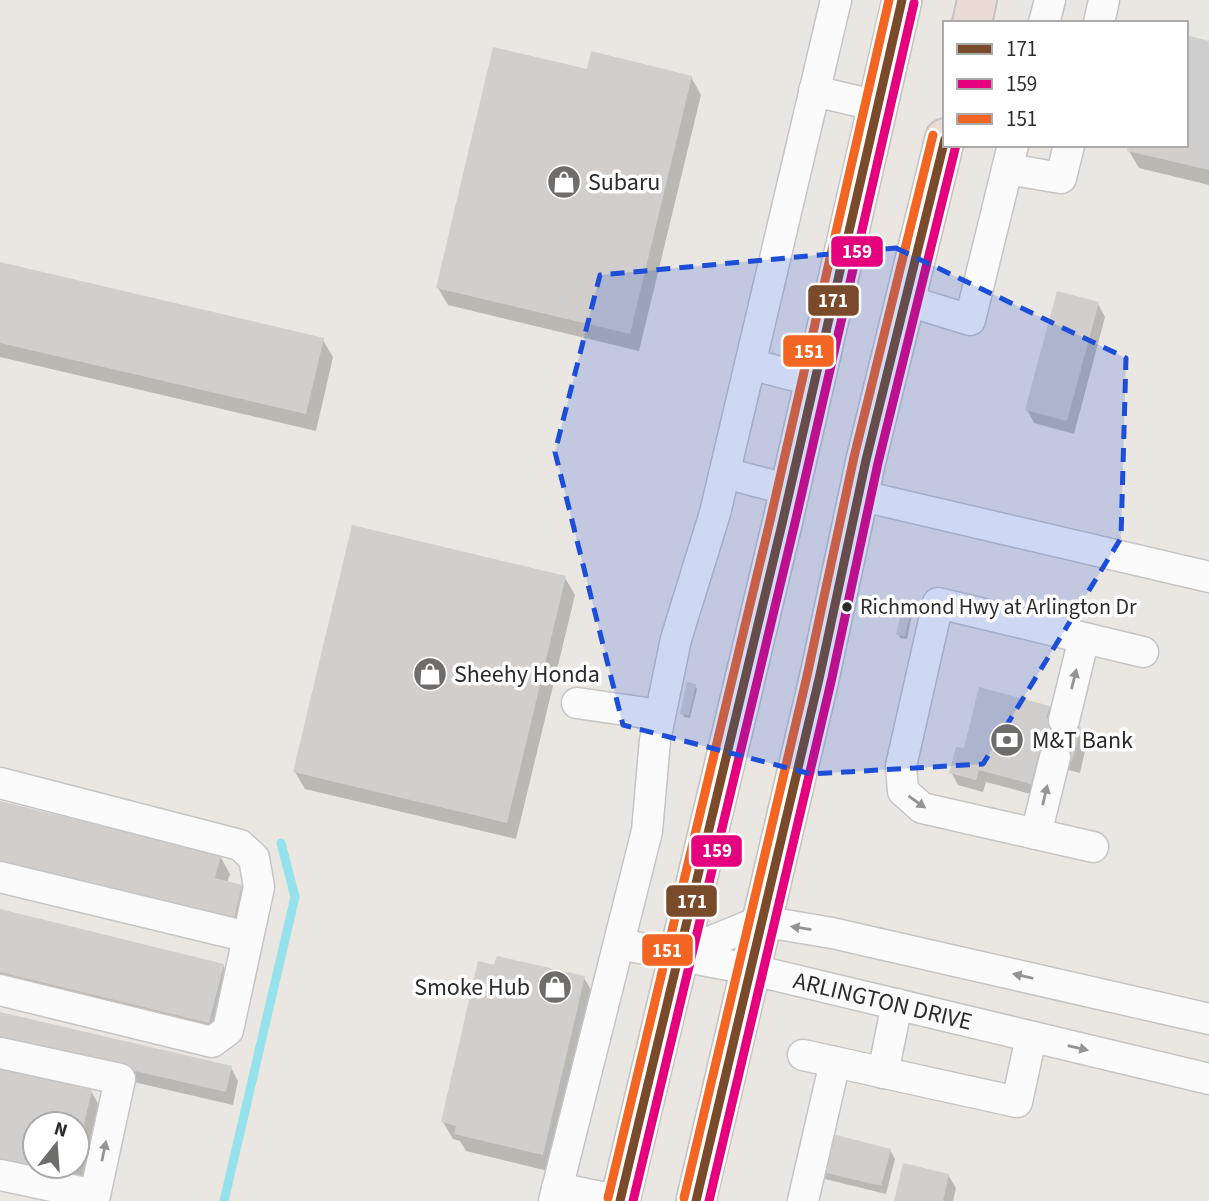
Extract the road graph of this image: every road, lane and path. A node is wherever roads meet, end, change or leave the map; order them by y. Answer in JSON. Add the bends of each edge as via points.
{"nodes":[{"id":1,"x":836,"y":0,"type":"edge"},
{"id":2,"x":902,"y":0,"type":"edge"},
{"id":3,"x":977,"y":0,"type":"edge"},
{"id":4,"x":1050,"y":0,"type":"edge"},
{"id":5,"x":1104,"y":0,"type":"edge"},
{"id":6,"x":972,"y":21,"type":"edge"},
{"id":7,"x":1045,"y":21,"type":"edge"},
{"id":8,"x":1099,"y":21,"type":"edge"},
{"id":9,"x":814,"y":91,"type":"junction"},
{"id":10,"x":878,"y":106,"type":"junction"},
{"id":11,"x":943,"y":146,"type":"edge"},
{"id":12,"x":1069,"y":147,"type":"edge"},
{"id":13,"x":1010,"y":157,"type":"edge"},
{"id":14,"x":905,"y":300,"type":"junction"},
{"id":15,"x":750,"y":364,"type":"junction"},
{"id":16,"x":815,"y":381,"type":"junction"},
{"id":17,"x":725,"y":473,"type":"junction"},
{"id":18,"x":790,"y":491,"type":"junction"},
{"id":19,"x":858,"y":495,"type":"junction"},
{"id":20,"x":1209,"y":577,"type":"edge"},
{"id":21,"x":1084,"y":638,"type":"junction"},
{"id":22,"x":1143,"y":652,"type":"dead end"},
{"id":23,"x":577,"y":702,"type":"dead end"},
{"id":24,"x":660,"y":715,"type":"junction"},
{"id":25,"x":1064,"y":720,"type":"dead end"},
{"id":26,"x":1055,"y":757,"type":"dead end"},
{"id":27,"x":0,"y":783,"type":"edge"},
{"id":28,"x":1036,"y":834,"type":"junction"},
{"id":29,"x":1094,"y":847,"type":"dead end"},
{"id":30,"x":0,"y":877,"type":"edge"},
{"id":31,"x":761,"y":921,"type":"junction"},
{"id":32,"x":248,"y":937,"type":"junction"},
{"id":33,"x":619,"y":944,"type":"junction"},
{"id":34,"x":678,"y":955,"type":"junction"},
{"id":35,"x":749,"y":969,"type":"junction"},
{"id":36,"x":0,"y":990,"type":"edge"},
{"id":37,"x":898,"y":1004,"type":"junction"},
{"id":38,"x":1209,"y":1019,"type":"edge"},
{"id":39,"x":1031,"y":1037,"type":"junction"},
{"id":40,"x":0,"y":1054,"type":"edge"},
{"id":41,"x":803,"y":1055,"type":"dead end"},
{"id":42,"x":835,"y":1062,"type":"junction"},
{"id":43,"x":884,"y":1073,"type":"junction"},
{"id":44,"x":1209,"y":1079,"type":"edge"},
{"id":45,"x":0,"y":1175,"type":"edge"},
{"id":46,"x":556,"y":1194,"type":"edge"},
{"id":47,"x":620,"y":1201,"type":"edge"},
{"id":48,"x":696,"y":1201,"type":"edge"},
{"id":49,"x":803,"y":1201,"type":"edge"}],
"edges":[{"from":1,"to":9,"type":"street"},
{"from":2,"to":10,"type":"highway"},
{"from":3,"to":6,"type":"highway"},
{"from":4,"to":7,"type":"street"},
{"from":5,"to":8,"type":"street"},
{"from":9,"to":10,"type":"street"},
{"from":9,"to":15,"type":"street"},
{"from":10,"to":16,"type":"highway"},
{"from":11,"to":14,"type":"highway"},
{"from":12,"to":13,"type":"street","via":[[1061,178]]},
{"from":13,"to":14,"type":"street","via":[[970,320]]},
{"from":14,"to":19,"type":"highway"},
{"from":15,"to":16,"type":"street"},
{"from":15,"to":17,"type":"street"},
{"from":16,"to":18,"type":"highway"},
{"from":17,"to":18,"type":"street"},
{"from":17,"to":24,"type":"street","via":[[676,639]]},
{"from":18,"to":34,"type":"highway"},
{"from":19,"to":20,"type":"street"},
{"from":19,"to":31,"type":"highway"},
{"from":21,"to":22,"type":"street"},
{"from":25,"to":21,"type":"street","one_way":true},
{"from":21,"to":28,"type":"street","one_way":true,"via":[[938,603],[901,766],[903,791],[922,807]]},
{"from":23,"to":24,"type":"street"},
{"from":24,"to":33,"type":"street","via":[[647,831]]},
{"from":28,"to":26,"type":"street","one_way":true},
{"from":27,"to":32,"type":"street","via":[[240,845],[254,858],[259,887]]},
{"from":28,"to":29,"type":"street"},
{"from":30,"to":32,"type":"street"},
{"from":31,"to":34,"type":"street"},
{"from":31,"to":35,"type":"highway"},
{"from":38,"to":31,"type":"street","one_way":true},
{"from":32,"to":36,"type":"street","via":[[228,1030],[212,1042]]},
{"from":33,"to":34,"type":"street","name":"ARLINGTON DRIVE"},
{"from":33,"to":46,"type":"street"},
{"from":34,"to":35,"type":"street","name":"ARLINGTON DRIVE"},
{"from":34,"to":47,"type":"highway"},
{"from":35,"to":37,"type":"street","name":"ARLINGTON DRIVE"},
{"from":35,"to":48,"type":"highway"},
{"from":37,"to":39,"type":"street","name":"ARLINGTON DRIVE"},
{"from":37,"to":43,"type":"street"},
{"from":39,"to":43,"type":"street","via":[[1017,1102]]},
{"from":39,"to":44,"type":"street","name":"ARLINGTON DRIVE","one_way":true},
{"from":45,"to":40,"type":"street","one_way":true,"via":[[95,1195],[120,1079]]},
{"from":41,"to":42,"type":"street"},
{"from":42,"to":43,"type":"street"},
{"from":42,"to":49,"type":"street"},
{"from":46,"to":47,"type":"street"}]}
